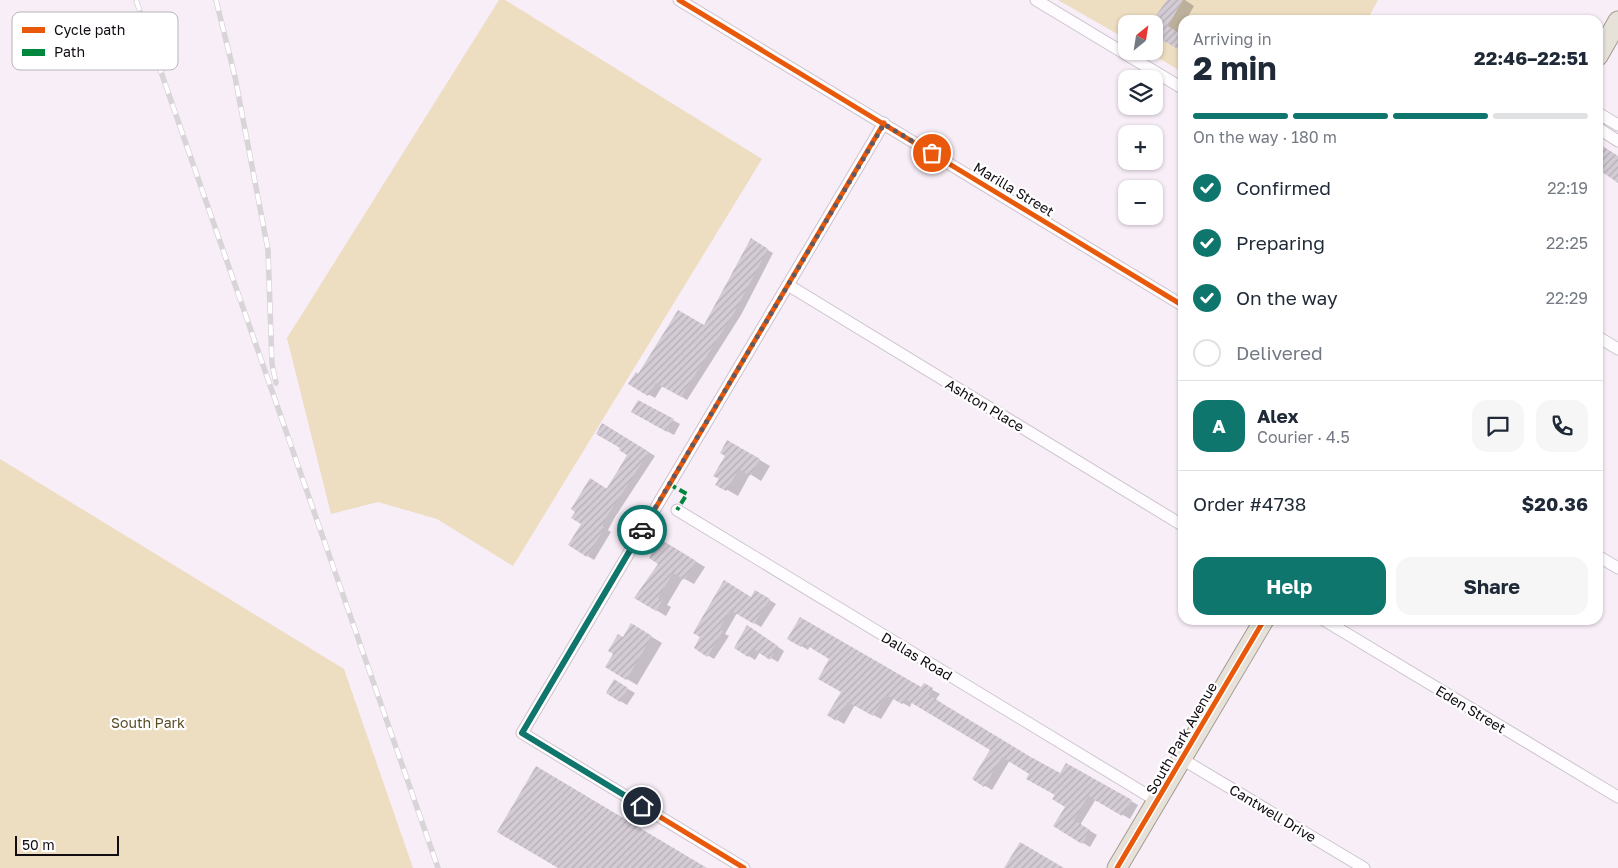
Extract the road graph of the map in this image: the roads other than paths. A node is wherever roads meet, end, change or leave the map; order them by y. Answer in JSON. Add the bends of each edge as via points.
{"nodes":[{"id":1,"x":679,"y":0,"type":"edge"},
{"id":2,"x":1036,"y":0,"type":"edge"},
{"id":3,"x":1618,"y":21,"type":"edge"},
{"id":4,"x":1603,"y":47,"type":"edge"},
{"id":5,"x":1178,"y":86,"type":"edge"},
{"id":6,"x":1603,"y":116,"type":"edge"},
{"id":7,"x":884,"y":124,"type":"junction"},
{"id":8,"x":1618,"y":125,"type":"edge"},
{"id":9,"x":1603,"y":131,"type":"edge"},
{"id":10,"x":1618,"y":141,"type":"edge"},
{"id":11,"x":788,"y":285,"type":"junction"},
{"id":12,"x":1178,"y":303,"type":"edge"},
{"id":13,"x":1603,"y":339,"type":"edge"},
{"id":14,"x":1618,"y":349,"type":"edge"},
{"id":15,"x":678,"y":510,"type":"dead end"},
{"id":16,"x":1178,"y":523,"type":"edge"},
{"id":17,"x":1603,"y":559,"type":"edge"},
{"id":18,"x":1618,"y":568,"type":"edge"},
{"id":19,"x":1261,"y":625,"type":"edge"},
{"id":20,"x":1332,"y":625,"type":"edge"},
{"id":21,"x":1182,"y":759,"type":"junction"},
{"id":22,"x":1618,"y":797,"type":"edge"},
{"id":23,"x":1157,"y":801,"type":"junction"},
{"id":24,"x":744,"y":868,"type":"edge"},
{"id":25,"x":1117,"y":868,"type":"edge"},
{"id":26,"x":1364,"y":868,"type":"edge"}],
"edges":[{"from":1,"to":7,"type":"street","name":"Marilla Street"},
{"from":2,"to":5,"type":"street"},
{"from":3,"to":4,"type":"main road"},
{"from":6,"to":8,"type":"street"},
{"from":7,"to":11,"type":"street"},
{"from":7,"to":12,"type":"street","name":"Marilla Street"},
{"from":9,"to":10,"type":"street"},
{"from":11,"to":16,"type":"street","name":"Ashton Place"},
{"from":11,"to":24,"type":"street","via":[[522,733]]},
{"from":13,"to":14,"type":"street"},
{"from":15,"to":23,"type":"street","name":"Dallas Road"},
{"from":17,"to":18,"type":"street"},
{"from":19,"to":21,"type":"main road","name":"South Park Avenue"},
{"from":20,"to":22,"type":"street","name":"Eden Street"},
{"from":21,"to":23,"type":"main road","name":"South Park Avenue"},
{"from":21,"to":26,"type":"street","name":"Cantwell Drive"},
{"from":23,"to":25,"type":"main road","name":"South Park Avenue"}]}
